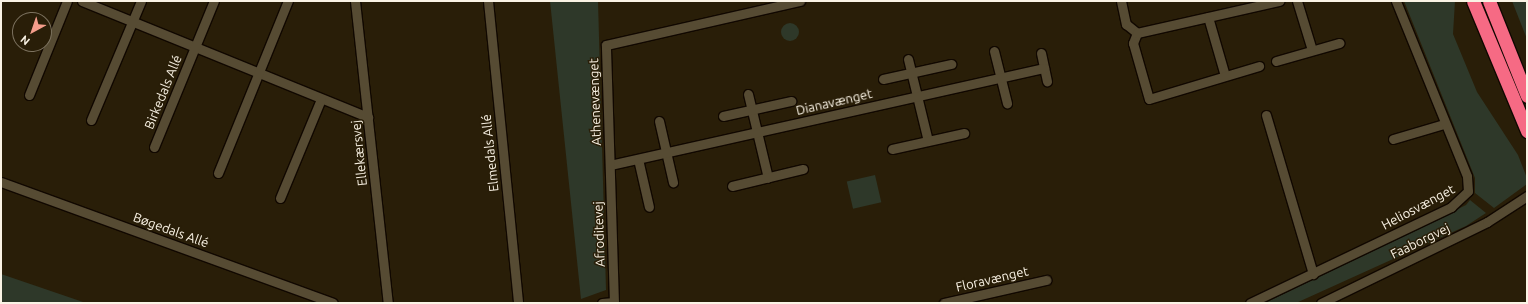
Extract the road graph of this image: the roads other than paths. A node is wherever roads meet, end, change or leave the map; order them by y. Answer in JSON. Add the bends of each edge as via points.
{"nodes":[{"id":1,"x":67,"y":1,"type":"edge"},
{"id":2,"x":82,"y":1,"type":"edge"},
{"id":3,"x":141,"y":1,"type":"edge"},
{"id":4,"x":214,"y":1,"type":"edge"},
{"id":5,"x":288,"y":1,"type":"edge"},
{"id":6,"x":355,"y":1,"type":"edge"},
{"id":7,"x":488,"y":1,"type":"edge"},
{"id":8,"x":800,"y":1,"type":"edge"},
{"id":9,"x":1121,"y":1,"type":"edge"},
{"id":10,"x":1279,"y":1,"type":"edge"},
{"id":11,"x":1297,"y":1,"type":"edge"},
{"id":12,"x":1396,"y":1,"type":"edge"},
{"id":13,"x":1473,"y":1,"type":"edge"},
{"id":14,"x":1489,"y":1,"type":"edge"},
{"id":15,"x":1208,"y":17,"type":"junction"},
{"id":16,"x":132,"y":22,"type":"junction"},
{"id":17,"x":1497,"y":22,"type":"junction"},
{"id":18,"x":1136,"y":33,"type":"junction"},
{"id":19,"x":1339,"y":43,"type":"dead end"},
{"id":20,"x":195,"y":47,"type":"junction"},
{"id":21,"x":1312,"y":50,"type":"junction"},
{"id":22,"x":994,"y":51,"type":"dead end"},
{"id":23,"x":1041,"y":53,"type":"dead end"},
{"id":24,"x":908,"y":59,"type":"dead end"},
{"id":25,"x":1276,"y":60,"type":"dead end"},
{"id":26,"x":951,"y":64,"type":"dead end"},
{"id":27,"x":1259,"y":66,"type":"dead end"},
{"id":28,"x":1044,"y":68,"type":"junction"},
{"id":29,"x":258,"y":73,"type":"junction"},
{"id":30,"x":912,"y":73,"type":"junction"},
{"id":31,"x":1225,"y":76,"type":"junction"},
{"id":32,"x":1001,"y":78,"type":"junction"},
{"id":33,"x":883,"y":79,"type":"dead end"},
{"id":34,"x":1527,"y":79,"type":"edge"},
{"id":35,"x":1047,"y":81,"type":"dead end"},
{"id":36,"x":748,"y":94,"type":"dead end"},
{"id":37,"x":29,"y":95,"type":"dead end"},
{"id":38,"x":917,"y":96,"type":"junction"},
{"id":39,"x":1527,"y":96,"type":"edge"},
{"id":40,"x":321,"y":99,"type":"junction"},
{"id":41,"x":791,"y":101,"type":"dead end"},
{"id":42,"x":1007,"y":103,"type":"dead end"},
{"id":43,"x":752,"y":110,"type":"junction"},
{"id":44,"x":1266,"y":115,"type":"dead end"},
{"id":45,"x":723,"y":116,"type":"dead end"},
{"id":46,"x":368,"y":117,"type":"junction"},
{"id":47,"x":91,"y":120,"type":"dead end"},
{"id":48,"x":659,"y":120,"type":"dead end"},
{"id":49,"x":1444,"y":124,"type":"junction"},
{"id":50,"x":1527,"y":131,"type":"edge"},
{"id":51,"x":757,"y":132,"type":"junction"},
{"id":52,"x":964,"y":133,"type":"dead end"},
{"id":53,"x":1393,"y":139,"type":"dead end"},
{"id":54,"x":928,"y":141,"type":"junction"},
{"id":55,"x":154,"y":148,"type":"dead end"},
{"id":56,"x":892,"y":149,"type":"dead end"},
{"id":57,"x":666,"y":153,"type":"junction"},
{"id":58,"x":638,"y":159,"type":"junction"},
{"id":59,"x":610,"y":165,"type":"junction"},
{"id":60,"x":803,"y":169,"type":"dead end"},
{"id":61,"x":218,"y":173,"type":"dead end"},
{"id":62,"x":768,"y":178,"type":"junction"},
{"id":63,"x":1,"y":182,"type":"edge"},
{"id":64,"x":674,"y":182,"type":"dead end"},
{"id":65,"x":732,"y":186,"type":"dead end"},
{"id":66,"x":1527,"y":196,"type":"edge"},
{"id":67,"x":280,"y":198,"type":"dead end"},
{"id":68,"x":649,"y":207,"type":"dead end"},
{"id":69,"x":1313,"y":274,"type":"junction"},
{"id":70,"x":1046,"y":280,"type":"dead end"},
{"id":71,"x":614,"y":302,"type":"edge"},
{"id":72,"x":333,"y":303,"type":"edge"},
{"id":73,"x":388,"y":303,"type":"edge"},
{"id":74,"x":518,"y":303,"type":"edge"},
{"id":75,"x":602,"y":303,"type":"edge"},
{"id":76,"x":944,"y":303,"type":"edge"},
{"id":77,"x":1250,"y":303,"type":"edge"},
{"id":78,"x":1322,"y":303,"type":"edge"}],
"edges":[{"from":1,"to":37,"type":"street"},
{"from":2,"to":16,"type":"street","name":"Birkedals Allé"},
{"from":3,"to":16,"type":"street"},
{"from":4,"to":20,"type":"street","name":"Birkedals Allé"},
{"from":5,"to":29,"type":"street"},
{"from":6,"to":46,"type":"street","name":"Ellekærsvej"},
{"from":7,"to":74,"type":"street","name":"Elmedals Allé"},
{"from":8,"to":59,"type":"street","name":"Athenevænget","via":[[606,45]]},
{"from":9,"to":18,"type":"street","via":[[1126,24]]},
{"from":10,"to":15,"type":"street"},
{"from":11,"to":21,"type":"street"},
{"from":12,"to":49,"type":"street","name":"Heliosvænget"},
{"from":13,"to":50,"type":"highway"},
{"from":14,"to":17,"type":"highway"},
{"from":15,"to":18,"type":"street"},
{"from":15,"to":31,"type":"street"},
{"from":16,"to":20,"type":"street","name":"Birkedals Allé"},
{"from":16,"to":47,"type":"street"},
{"from":17,"to":34,"type":"highway"},
{"from":17,"to":39,"type":"highway"},
{"from":18,"to":31,"type":"street","via":[[1133,44],[1149,99]]},
{"from":19,"to":21,"type":"street"},
{"from":20,"to":29,"type":"street","name":"Birkedals Allé"},
{"from":20,"to":55,"type":"street","name":"Birkedals Allé"},
{"from":21,"to":25,"type":"street"},
{"from":22,"to":32,"type":"street"},
{"from":23,"to":28,"type":"street"},
{"from":24,"to":30,"type":"street"},
{"from":26,"to":30,"type":"street","name":"Dianavænget"},
{"from":27,"to":31,"type":"street"},
{"from":28,"to":32,"type":"street","name":"Dianavænget"},
{"from":28,"to":35,"type":"street"},
{"from":29,"to":40,"type":"street","name":"Birkedals Allé"},
{"from":29,"to":61,"type":"street"},
{"from":30,"to":33,"type":"street","name":"Dianavænget"},
{"from":30,"to":38,"type":"street"},
{"from":32,"to":38,"type":"street","name":"Dianavænget"},
{"from":32,"to":42,"type":"street"},
{"from":36,"to":43,"type":"street"},
{"from":38,"to":51,"type":"street","name":"Dianavænget"},
{"from":38,"to":54,"type":"street"},
{"from":40,"to":46,"type":"street","name":"Birkedals Allé"},
{"from":40,"to":67,"type":"street"},
{"from":41,"to":43,"type":"street","name":"Dianavænget"},
{"from":43,"to":45,"type":"street","name":"Dianavænget"},
{"from":43,"to":51,"type":"street"},
{"from":44,"to":69,"type":"street"},
{"from":46,"to":73,"type":"street","name":"Ellekærsvej"},
{"from":48,"to":57,"type":"street"},
{"from":49,"to":53,"type":"street"},
{"from":49,"to":69,"type":"street","name":"Heliosvænget","via":[[1467,176],[1468,191],[1465,198]]},
{"from":51,"to":57,"type":"street","name":"Dianavænget"},
{"from":51,"to":62,"type":"street"},
{"from":52,"to":54,"type":"street"},
{"from":54,"to":56,"type":"street"},
{"from":57,"to":58,"type":"street","name":"Dianavænget"},
{"from":57,"to":64,"type":"street"},
{"from":58,"to":59,"type":"street","name":"Dianavænget"},
{"from":58,"to":68,"type":"street"},
{"from":59,"to":71,"type":"street","name":"Afroditevej"},
{"from":60,"to":62,"type":"street"},
{"from":62,"to":65,"type":"street"},
{"from":63,"to":72,"type":"street","name":"Bøgedals Allé"},
{"from":66,"to":78,"type":"street","name":"Faaborgvej","via":[[1458,237]]},
{"from":69,"to":77,"type":"street","name":"Heliosvænget"},
{"from":70,"to":76,"type":"street","name":"Floravænget"},
{"from":71,"to":75,"type":"street"}]}
